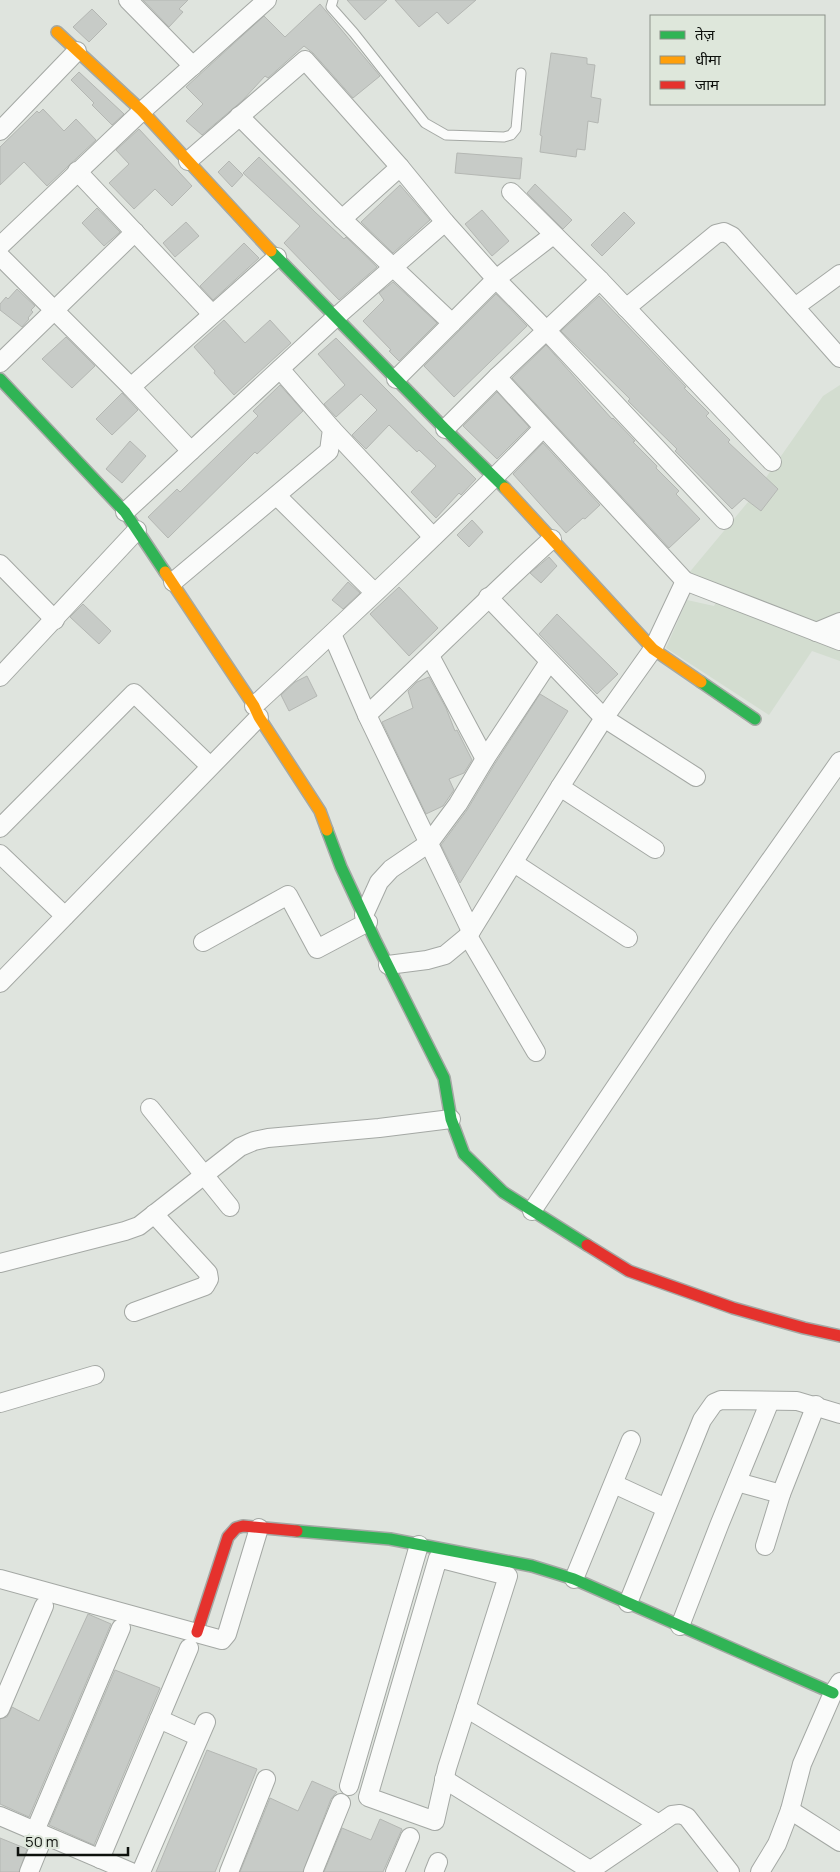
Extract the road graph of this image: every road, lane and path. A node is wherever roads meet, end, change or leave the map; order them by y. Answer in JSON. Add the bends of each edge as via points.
{"nodes":[{"id":1,"x":129,"y":0,"type":"edge"},
{"id":2,"x":267,"y":0,"type":"edge"},
{"id":3,"x":333,"y":0,"type":"edge"},
{"id":4,"x":57,"y":32,"type":"dead end"},
{"id":5,"x":77,"y":50,"type":"junction"},
{"id":6,"x":193,"y":66,"type":"junction"},
{"id":7,"x":521,"y":73,"type":"dead end"},
{"id":8,"x":142,"y":111,"type":"junction"},
{"id":9,"x":240,"y":116,"type":"junction"},
{"id":10,"x":0,"y":131,"type":"edge"},
{"id":11,"x":188,"y":161,"type":"junction"},
{"id":12,"x":400,"y":167,"type":"junction"},
{"id":13,"x":78,"y":171,"type":"junction"},
{"id":14,"x":511,"y":192,"type":"dead end"},
{"id":15,"x":342,"y":219,"type":"junction"},
{"id":16,"x":445,"y":222,"type":"junction"},
{"id":17,"x":134,"y":232,"type":"junction"},
{"id":18,"x":553,"y":235,"type":"junction"},
{"id":19,"x":0,"y":246,"type":"edge"},
{"id":20,"x":0,"y":256,"type":"edge"},
{"id":21,"x":277,"y":257,"type":"junction"},
{"id":22,"x":393,"y":267,"type":"junction"},
{"id":23,"x":840,"y":274,"type":"edge"},
{"id":24,"x":496,"y":279,"type":"junction"},
{"id":25,"x":600,"y":280,"type":"junction"},
{"id":26,"x":795,"y":307,"type":"junction"},
{"id":27,"x":626,"y":308,"type":"junction"},
{"id":28,"x":54,"y":309,"type":"junction"},
{"id":29,"x":212,"y":314,"type":"junction"},
{"id":30,"x":336,"y":317,"type":"junction"},
{"id":31,"x":452,"y":323,"type":"junction"},
{"id":32,"x":546,"y":330,"type":"junction"},
{"id":33,"x":840,"y":358,"type":"edge"},
{"id":34,"x":0,"y":363,"type":"edge"},
{"id":35,"x":280,"y":369,"type":"junction"},
{"id":36,"x":497,"y":376,"type":"junction"},
{"id":37,"x":0,"y":379,"type":"edge"},
{"id":38,"x":396,"y":379,"type":"junction"},
{"id":39,"x":131,"y":388,"type":"junction"},
{"id":40,"x":543,"y":428,"type":"junction"},
{"id":41,"x":332,"y":429,"type":"junction"},
{"id":42,"x":445,"y":429,"type":"junction"},
{"id":43,"x":191,"y":451,"type":"junction"},
{"id":44,"x":772,"y":462,"type":"dead end"},
{"id":45,"x":495,"y":477,"type":"junction"},
{"id":46,"x":277,"y":496,"type":"junction"},
{"id":47,"x":125,"y":512,"type":"junction"},
{"id":48,"x":724,"y":520,"type":"dead end"},
{"id":49,"x":137,"y":530,"type":"junction"},
{"id":50,"x":433,"y":537,"type":"junction"},
{"id":51,"x":552,"y":539,"type":"junction"},
{"id":52,"x":0,"y":564,"type":"edge"},
{"id":53,"x":685,"y":581,"type":"junction"},
{"id":54,"x":173,"y":582,"type":"junction"},
{"id":55,"x":374,"y":592,"type":"junction"},
{"id":56,"x":488,"y":597,"type":"junction"},
{"id":57,"x":55,"y":620,"type":"junction"},
{"id":58,"x":840,"y":622,"type":"edge"},
{"id":59,"x":816,"y":632,"type":"junction"},
{"id":60,"x":332,"y":634,"type":"junction"},
{"id":61,"x":840,"y":641,"type":"edge"},
{"id":62,"x":653,"y":649,"type":"junction"},
{"id":63,"x":430,"y":656,"type":"junction"},
{"id":64,"x":549,"y":662,"type":"junction"},
{"id":65,"x":0,"y":678,"type":"edge"},
{"id":66,"x":256,"y":712,"type":"junction"},
{"id":67,"x":367,"y":715,"type":"junction"},
{"id":68,"x":604,"y":718,"type":"junction"},
{"id":69,"x":755,"y":719,"type":"dead end"},
{"id":70,"x":485,"y":758,"type":"junction"},
{"id":71,"x":840,"y":761,"type":"edge"},
{"id":72,"x":210,"y":766,"type":"junction"},
{"id":73,"x":696,"y":777,"type":"dead end"},
{"id":74,"x":560,"y":787,"type":"junction"},
{"id":75,"x":0,"y":828,"type":"edge"},
{"id":76,"x":429,"y":843,"type":"junction"},
{"id":77,"x":655,"y":849,"type":"dead end"},
{"id":78,"x":0,"y":854,"type":"edge"},
{"id":79,"x":514,"y":863,"type":"junction"},
{"id":80,"x":65,"y":916,"type":"junction"},
{"id":81,"x":366,"y":918,"type":"junction"},
{"id":82,"x":470,"y":934,"type":"junction"},
{"id":83,"x":628,"y":938,"type":"dead end"},
{"id":84,"x":203,"y":942,"type":"dead end"},
{"id":85,"x":388,"y":964,"type":"junction"},
{"id":86,"x":0,"y":983,"type":"edge"},
{"id":87,"x":536,"y":1052,"type":"dead end"},
{"id":88,"x":150,"y":1108,"type":"dead end"},
{"id":89,"x":451,"y":1118,"type":"junction"},
{"id":90,"x":205,"y":1174,"type":"junction"},
{"id":91,"x":230,"y":1206,"type":"dead end"},
{"id":92,"x":532,"y":1211,"type":"junction"},
{"id":93,"x":154,"y":1214,"type":"junction"},
{"id":94,"x":0,"y":1263,"type":"edge"},
{"id":95,"x":134,"y":1312,"type":"dead end"},
{"id":96,"x":840,"y":1336,"type":"edge"},
{"id":97,"x":95,"y":1375,"type":"dead end"},
{"id":98,"x":770,"y":1401,"type":"junction"},
{"id":99,"x":0,"y":1403,"type":"edge"},
{"id":100,"x":816,"y":1406,"type":"junction"},
{"id":101,"x":840,"y":1414,"type":"edge"},
{"id":102,"x":631,"y":1440,"type":"dead end"},
{"id":103,"x":737,"y":1482,"type":"junction"},
{"id":104,"x":614,"y":1484,"type":"junction"},
{"id":105,"x":782,"y":1494,"type":"junction"},
{"id":106,"x":666,"y":1508,"type":"junction"},
{"id":107,"x":259,"y":1528,"type":"junction"},
{"id":108,"x":419,"y":1545,"type":"junction"},
{"id":109,"x":765,"y":1546,"type":"dead end"},
{"id":110,"x":0,"y":1579,"type":"edge"},
{"id":111,"x":574,"y":1579,"type":"junction"},
{"id":112,"x":628,"y":1603,"type":"junction"},
{"id":113,"x":44,"y":1606,"type":"dead end"},
{"id":114,"x":680,"y":1626,"type":"junction"},
{"id":115,"x":121,"y":1628,"type":"dead end"},
{"id":116,"x":193,"y":1640,"type":"junction"},
{"id":117,"x":837,"y":1688,"type":"edge"},
{"id":118,"x":466,"y":1708,"type":"junction"},
{"id":119,"x":0,"y":1709,"type":"edge"},
{"id":120,"x":159,"y":1719,"type":"junction"},
{"id":121,"x":266,"y":1779,"type":"dead end"},
{"id":122,"x":444,"y":1779,"type":"junction"},
{"id":123,"x":349,"y":1786,"type":"dead end"},
{"id":124,"x":341,"y":1803,"type":"dead end"},
{"id":125,"x":790,"y":1810,"type":"junction"},
{"id":126,"x":0,"y":1816,"type":"edge"},
{"id":127,"x":658,"y":1824,"type":"junction"},
{"id":128,"x":39,"y":1833,"type":"junction"},
{"id":129,"x":410,"y":1837,"type":"dead end"},
{"id":130,"x":840,"y":1842,"type":"edge"},
{"id":131,"x":108,"y":1865,"type":"edge"},
{"id":132,"x":592,"y":1871,"type":"edge"},
{"id":133,"x":29,"y":1872,"type":"edge"},
{"id":134,"x":131,"y":1872,"type":"edge"},
{"id":135,"x":141,"y":1872,"type":"edge"},
{"id":136,"x":229,"y":1872,"type":"edge"},
{"id":137,"x":313,"y":1872,"type":"edge"},
{"id":138,"x":394,"y":1872,"type":"edge"},
{"id":139,"x":730,"y":1872,"type":"edge"},
{"id":140,"x":760,"y":1872,"type":"edge"}],
"edges":[{"from":1,"to":6,"type":"street"},
{"from":2,"to":6,"type":"street"},
{"from":3,"to":7,"type":"lane","via":[[331,7],[424,123],[446,135],[511,135],[516,129]]},
{"from":4,"to":5,"type":"street"},
{"from":5,"to":8,"type":"street"},
{"from":5,"to":10,"type":"street"},
{"from":6,"to":8,"type":"street"},
{"from":8,"to":11,"type":"street"},
{"from":8,"to":13,"type":"street"},
{"from":9,"to":11,"type":"street"},
{"from":9,"to":12,"type":"street","via":[[305,60]]},
{"from":9,"to":15,"type":"street"},
{"from":11,"to":21,"type":"street"},
{"from":12,"to":15,"type":"street"},
{"from":12,"to":16,"type":"street"},
{"from":13,"to":17,"type":"street"},
{"from":13,"to":19,"type":"street"},
{"from":14,"to":18,"type":"street"},
{"from":15,"to":22,"type":"street"},
{"from":16,"to":22,"type":"street"},
{"from":16,"to":24,"type":"street"},
{"from":17,"to":28,"type":"street"},
{"from":17,"to":29,"type":"street"},
{"from":18,"to":24,"type":"street"},
{"from":18,"to":25,"type":"street"},
{"from":20,"to":28,"type":"street"},
{"from":21,"to":29,"type":"street"},
{"from":21,"to":30,"type":"street"},
{"from":22,"to":30,"type":"street"},
{"from":22,"to":31,"type":"street"},
{"from":23,"to":26,"type":"street"},
{"from":24,"to":31,"type":"street"},
{"from":24,"to":32,"type":"street"},
{"from":25,"to":27,"type":"street"},
{"from":25,"to":32,"type":"street"},
{"from":26,"to":27,"type":"street","via":[[732,236],[724,232],[716,234]]},
{"from":26,"to":33,"type":"street"},
{"from":27,"to":44,"type":"street"},
{"from":28,"to":34,"type":"street"},
{"from":28,"to":39,"type":"street"},
{"from":29,"to":39,"type":"street"},
{"from":30,"to":35,"type":"street"},
{"from":30,"to":38,"type":"street"},
{"from":31,"to":38,"type":"street"},
{"from":32,"to":36,"type":"street"},
{"from":32,"to":48,"type":"street"},
{"from":35,"to":41,"type":"street"},
{"from":35,"to":43,"type":"street"},
{"from":36,"to":40,"type":"street"},
{"from":36,"to":42,"type":"street"},
{"from":37,"to":47,"type":"street"},
{"from":38,"to":42,"type":"street"},
{"from":39,"to":43,"type":"street"},
{"from":40,"to":45,"type":"street"},
{"from":40,"to":53,"type":"street"},
{"from":41,"to":46,"type":"street","via":[[329,451]]},
{"from":41,"to":50,"type":"street"},
{"from":42,"to":45,"type":"street"},
{"from":43,"to":47,"type":"street"},
{"from":45,"to":50,"type":"street"},
{"from":45,"to":51,"type":"street"},
{"from":46,"to":54,"type":"street"},
{"from":46,"to":55,"type":"street"},
{"from":47,"to":49,"type":"street"},
{"from":49,"to":54,"type":"street"},
{"from":49,"to":57,"type":"street"},
{"from":50,"to":55,"type":"street"},
{"from":51,"to":56,"type":"street"},
{"from":51,"to":62,"type":"street"},
{"from":52,"to":57,"type":"street"},
{"from":53,"to":59,"type":"street"},
{"from":53,"to":62,"type":"street"},
{"from":54,"to":66,"type":"street"},
{"from":55,"to":60,"type":"street"},
{"from":56,"to":63,"type":"street"},
{"from":56,"to":64,"type":"street"},
{"from":57,"to":65,"type":"street"},
{"from":58,"to":59,"type":"street"},
{"from":59,"to":61,"type":"street"},
{"from":60,"to":66,"type":"street"},
{"from":60,"to":67,"type":"street"},
{"from":62,"to":68,"type":"street"},
{"from":62,"to":69,"type":"street"},
{"from":63,"to":67,"type":"street"},
{"from":63,"to":70,"type":"street"},
{"from":64,"to":68,"type":"street"},
{"from":64,"to":70,"type":"street"},
{"from":66,"to":72,"type":"street"},
{"from":66,"to":81,"type":"street","via":[[320,811],[341,867]]},
{"from":67,"to":76,"type":"street"},
{"from":68,"to":73,"type":"street"},
{"from":68,"to":74,"type":"street"},
{"from":70,"to":76,"type":"street","via":[[458,804]]},
{"from":71,"to":92,"type":"street","via":[[721,930]]},
{"from":72,"to":75,"type":"street","via":[[134,694]]},
{"from":72,"to":80,"type":"street"},
{"from":74,"to":77,"type":"street"},
{"from":74,"to":79,"type":"street"},
{"from":76,"to":81,"type":"street","via":[[391,869],[379,882]]},
{"from":76,"to":82,"type":"street"},
{"from":78,"to":80,"type":"street"},
{"from":79,"to":82,"type":"street"},
{"from":79,"to":83,"type":"street"},
{"from":80,"to":86,"type":"street"},
{"from":81,"to":84,"type":"street","via":[[317,949],[288,895]]},
{"from":81,"to":85,"type":"street"},
{"from":82,"to":85,"type":"street","via":[[445,955]]},
{"from":82,"to":87,"type":"street"},
{"from":85,"to":89,"type":"street","via":[[444,1078]]},
{"from":88,"to":90,"type":"street"},
{"from":89,"to":90,"type":"street","via":[[254,1141],[240,1147]]},
{"from":89,"to":92,"type":"street","via":[[464,1154],[503,1192]]},
{"from":90,"to":91,"type":"street"},
{"from":90,"to":93,"type":"street"},
{"from":92,"to":96,"type":"street","via":[[629,1271],[733,1308]]},
{"from":93,"to":94,"type":"street","via":[[125,1232]]},
{"from":93,"to":95,"type":"street","via":[[209,1279],[205,1286]]},
{"from":97,"to":99,"type":"street"},
{"from":98,"to":100,"type":"street","via":[[797,1401]]},
{"from":98,"to":103,"type":"street"},
{"from":98,"to":106,"type":"street","via":[[721,1400],[714,1403],[702,1420]]},
{"from":100,"to":101,"type":"street"},
{"from":100,"to":105,"type":"street"},
{"from":102,"to":104,"type":"street"},
{"from":103,"to":105,"type":"street"},
{"from":103,"to":114,"type":"street"},
{"from":104,"to":106,"type":"street"},
{"from":104,"to":111,"type":"street"},
{"from":105,"to":109,"type":"street"},
{"from":106,"to":112,"type":"street"},
{"from":107,"to":108,"type":"street","via":[[390,1539]]},
{"from":107,"to":116,"type":"street","via":[[242,1526],[231,1533]]},
{"from":107,"to":116,"type":"street","via":[[225,1638]]},
{"from":108,"to":111,"type":"street","via":[[532,1566]]},
{"from":108,"to":123,"type":"street"},
{"from":110,"to":116,"type":"street"},
{"from":111,"to":112,"type":"street"},
{"from":112,"to":114,"type":"street"},
{"from":113,"to":119,"type":"street"},
{"from":114,"to":117,"type":"street"},
{"from":115,"to":128,"type":"street"},
{"from":116,"to":120,"type":"street"},
{"from":117,"to":125,"type":"street","via":[[802,1764]]},
{"from":118,"to":122,"type":"street"},
{"from":118,"to":122,"type":"street","via":[[508,1576],[438,1558],[368,1797],[435,1821]]},
{"from":118,"to":127,"type":"street"},
{"from":120,"to":131,"type":"street"},
{"from":120,"to":135,"type":"street","via":[[202,1729]]},
{"from":121,"to":136,"type":"street"},
{"from":122,"to":132,"type":"street"},
{"from":124,"to":137,"type":"street"},
{"from":125,"to":130,"type":"street"},
{"from":125,"to":140,"type":"street","via":[[777,1844]]},
{"from":126,"to":128,"type":"street"},
{"from":127,"to":132,"type":"street"},
{"from":127,"to":139,"type":"street","via":[[672,1815],[687,1817]]},
{"from":128,"to":131,"type":"street"},
{"from":128,"to":133,"type":"street"},
{"from":129,"to":138,"type":"street"},
{"from":131,"to":134,"type":"street"}]}
